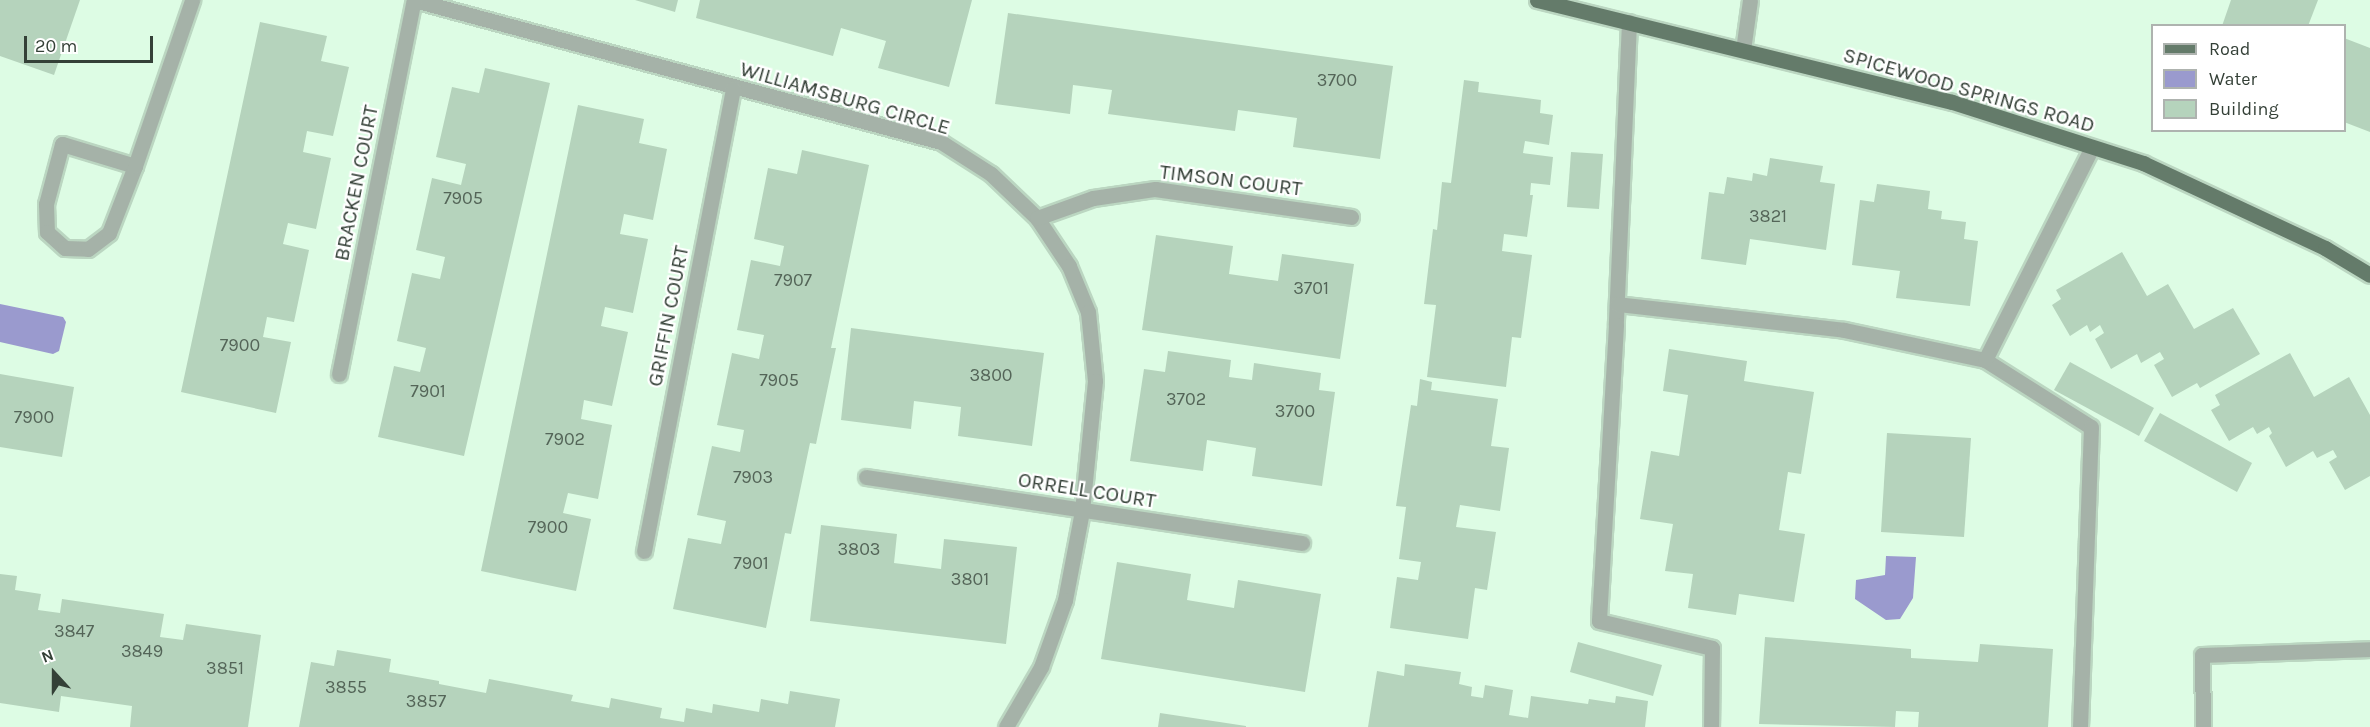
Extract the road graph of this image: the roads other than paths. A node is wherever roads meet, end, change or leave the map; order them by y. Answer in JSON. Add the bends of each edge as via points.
{"nodes":[{"id":1,"x":192,"y":0,"type":"edge"},
{"id":2,"x":414,"y":0,"type":"edge"},
{"id":3,"x":1538,"y":0,"type":"edge"},
{"id":4,"x":1749,"y":0,"type":"edge"},
{"id":5,"x":1629,"y":22,"type":"junction"},
{"id":6,"x":1743,"y":50,"type":"junction"},
{"id":7,"x":733,"y":88,"type":"junction"},
{"id":8,"x":2092,"y":147,"type":"junction"},
{"id":9,"x":135,"y":166,"type":"junction"},
{"id":10,"x":1351,"y":217,"type":"dead end"},
{"id":11,"x":1037,"y":218,"type":"junction"},
{"id":12,"x":2370,"y":275,"type":"edge"},
{"id":13,"x":1617,"y":304,"type":"junction"},
{"id":14,"x":1985,"y":360,"type":"junction"},
{"id":15,"x":339,"y":374,"type":"dead end"},
{"id":16,"x":866,"y":477,"type":"dead end"},
{"id":17,"x":1082,"y":511,"type":"junction"},
{"id":18,"x":1302,"y":543,"type":"dead end"},
{"id":19,"x":644,"y":551,"type":"dead end"},
{"id":20,"x":2370,"y":650,"type":"edge"},
{"id":21,"x":1007,"y":727,"type":"edge"},
{"id":22,"x":1711,"y":727,"type":"edge"},
{"id":23,"x":2080,"y":727,"type":"edge"},
{"id":24,"x":2203,"y":727,"type":"edge"}],
"edges":[{"from":1,"to":9,"type":"street"},
{"from":2,"to":7,"type":"street","name":"WILLIAMSBURG CIRCLE"},
{"from":2,"to":15,"type":"street","name":"BRACKEN COURT"},
{"from":3,"to":5,"type":"main road","name":"SPICEWOOD SPRINGS ROAD"},
{"from":4,"to":6,"type":"street"},
{"from":5,"to":6,"type":"main road","name":"SPICEWOOD SPRINGS ROAD"},
{"from":5,"to":13,"type":"street"},
{"from":6,"to":8,"type":"main road","name":"SPICEWOOD SPRINGS ROAD","via":[[1952,102]]},
{"from":7,"to":11,"type":"street","name":"WILLIAMSBURG CIRCLE","via":[[941,142],[991,174]]},
{"from":7,"to":19,"type":"street","name":"GRIFFIN COURT"},
{"from":8,"to":12,"type":"main road","name":"SPICEWOOD SPRINGS ROAD","via":[[2144,163],[2325,248]]},
{"from":8,"to":14,"type":"street"},
{"from":9,"to":9,"type":"street","via":[[62,144],[46,204],[47,232],[65,248],[88,249],[109,233]]},
{"from":10,"to":11,"type":"street","name":"TIMSON COURT","via":[[1155,189],[1093,198]]},
{"from":11,"to":17,"type":"street","name":"WILLIAMSBURG CIRCLE","via":[[1069,266],[1088,312],[1095,381]]},
{"from":13,"to":14,"type":"street","via":[[1844,330]]},
{"from":13,"to":22,"type":"street","via":[[1599,621],[1712,648]]},
{"from":14,"to":23,"type":"street","via":[[2091,427]]},
{"from":16,"to":17,"type":"street","name":"ORRELL COURT"},
{"from":17,"to":18,"type":"street","name":"ORRELL COURT"},
{"from":17,"to":21,"type":"street","name":"WILLIAMSBURG CIRCLE","via":[[1065,600],[1041,667]]},
{"from":20,"to":24,"type":"street","via":[[2202,655]]}]}
